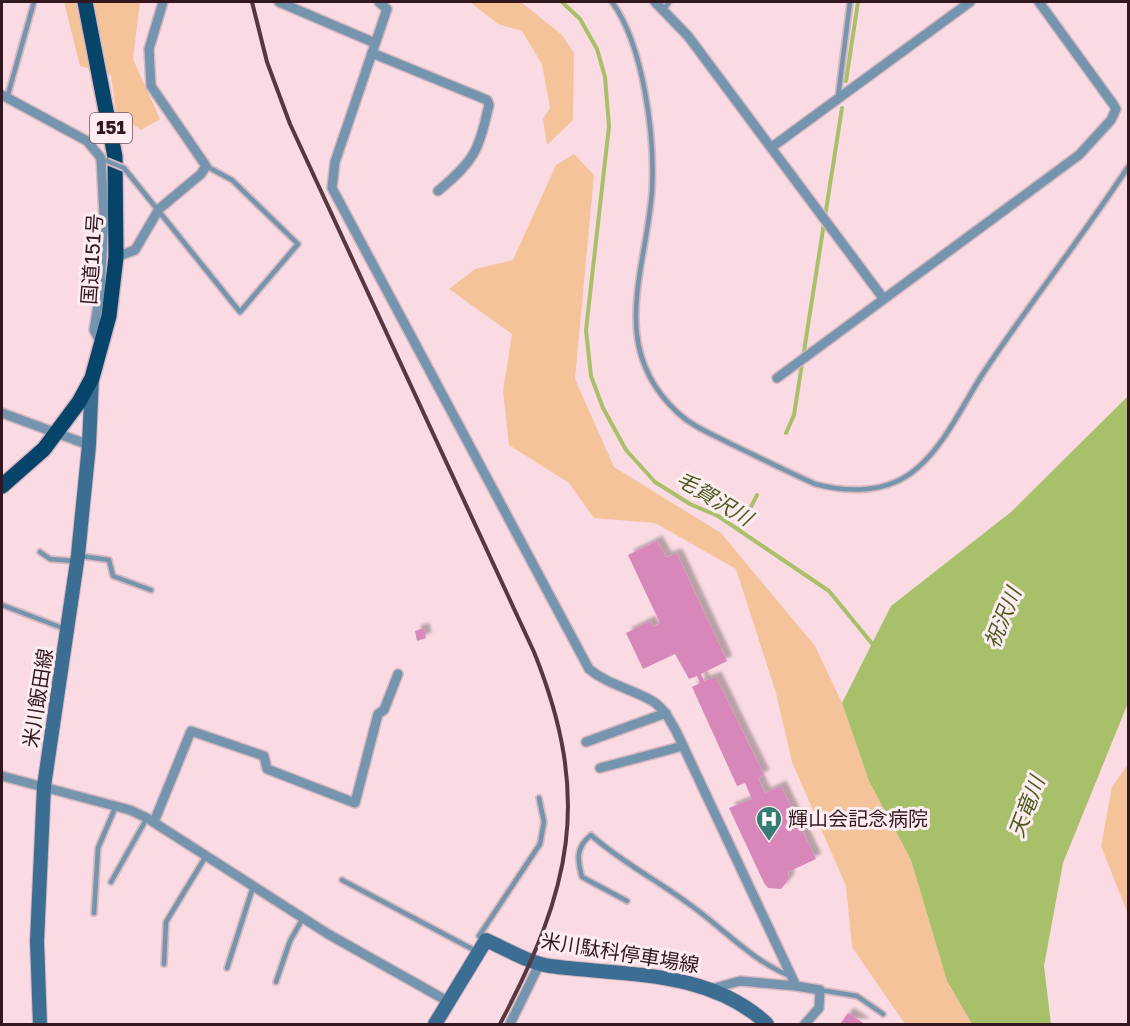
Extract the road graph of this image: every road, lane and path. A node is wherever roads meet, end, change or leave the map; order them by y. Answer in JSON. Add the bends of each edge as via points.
{"nodes":[{"id":1,"x":34,"y":2,"type":"edge"},
{"id":2,"x":85,"y":2,"type":"edge"},
{"id":3,"x":163,"y":2,"type":"edge"},
{"id":4,"x":279,"y":2,"type":"edge"},
{"id":5,"x":379,"y":2,"type":"edge"},
{"id":6,"x":612,"y":2,"type":"edge"},
{"id":7,"x":655,"y":2,"type":"edge"},
{"id":8,"x":669,"y":2,"type":"edge"},
{"id":9,"x":850,"y":2,"type":"edge"},
{"id":10,"x":970,"y":2,"type":"edge"},
{"id":11,"x":1039,"y":2,"type":"edge"},
{"id":12,"x":663,"y":11,"type":"junction"},
{"id":13,"x":374,"y":48,"type":"junction"},
{"id":14,"x":4,"y":96,"type":"edge"},
{"id":15,"x":838,"y":100,"type":"junction"},
{"id":16,"x":772,"y":147,"type":"junction"},
{"id":17,"x":104,"y":159,"type":"junction"},
{"id":18,"x":206,"y":166,"type":"junction"},
{"id":19,"x":1128,"y":167,"type":"edge"},
{"id":20,"x":438,"y":191,"type":"dead end"},
{"id":21,"x":159,"y":209,"type":"junction"},
{"id":22,"x":117,"y":257,"type":"junction"},
{"id":23,"x":883,"y":298,"type":"junction"},
{"id":24,"x":103,"y":346,"type":"junction"},
{"id":25,"x":92,"y":378,"type":"junction"},
{"id":26,"x":777,"y":378,"type":"dead end"},
{"id":27,"x":2,"y":412,"type":"edge"},
{"id":28,"x":56,"y":435,"type":"junction"},
{"id":29,"x":89,"y":445,"type":"junction"},
{"id":30,"x":2,"y":486,"type":"edge"},
{"id":31,"x":40,"y":552,"type":"dead end"},
{"id":32,"x":77,"y":558,"type":"junction"},
{"id":33,"x":151,"y":590,"type":"dead end"},
{"id":34,"x":2,"y":605,"type":"edge"},
{"id":35,"x":68,"y":630,"type":"junction"},
{"id":36,"x":398,"y":674,"type":"dead end"},
{"id":37,"x":666,"y":713,"type":"junction"},
{"id":38,"x":586,"y":742,"type":"dead end"},
{"id":39,"x":683,"y":746,"type":"junction"},
{"id":40,"x":600,"y":768,"type":"dead end"},
{"id":41,"x":2,"y":776,"type":"edge"},
{"id":42,"x":44,"y":786,"type":"junction"},
{"id":43,"x":538,"y":798,"type":"dead end"},
{"id":44,"x":116,"y":806,"type":"junction"},
{"id":45,"x":150,"y":820,"type":"junction"},
{"id":46,"x":206,"y":856,"type":"junction"},
{"id":47,"x":342,"y":880,"type":"dead end"},
{"id":48,"x":111,"y":882,"type":"dead end"},
{"id":49,"x":253,"y":887,"type":"junction"},
{"id":50,"x":627,"y":901,"type":"dead end"},
{"id":51,"x":94,"y":913,"type":"dead end"},
{"id":52,"x":303,"y":918,"type":"junction"},
{"id":53,"x":486,"y":940,"type":"junction"},
{"id":54,"x":479,"y":953,"type":"junction"},
{"id":55,"x":540,"y":963,"type":"junction"},
{"id":56,"x":164,"y":964,"type":"dead end"},
{"id":57,"x":227,"y":968,"type":"dead end"},
{"id":58,"x":276,"y":982,"type":"dead end"},
{"id":59,"x":794,"y":982,"type":"junction"},
{"id":60,"x":711,"y":989,"type":"junction"},
{"id":61,"x":820,"y":990,"type":"junction"},
{"id":62,"x":449,"y":1002,"type":"junction"},
{"id":63,"x":883,"y":1014,"type":"dead end"},
{"id":64,"x":40,"y":1024,"type":"edge"},
{"id":65,"x":435,"y":1024,"type":"edge"},
{"id":66,"x":510,"y":1024,"type":"edge"},
{"id":67,"x":767,"y":1024,"type":"edge"},
{"id":68,"x":805,"y":1024,"type":"edge"}],
"edges":[{"from":1,"to":14,"type":"lane"},
{"from":2,"to":22,"type":"highway","name":"国道151号","number":"151","via":[[115,158]]},
{"from":3,"to":18,"type":"street","via":[[149,49],[151,86]]},
{"from":4,"to":13,"type":"street"},
{"from":5,"to":13,"type":"street","via":[[387,9]]},
{"from":6,"to":19,"type":"lane","via":[[625,24],[642,82],[652,141],[651,192],[634,307],[635,336],[645,365],[656,387],[691,424],[815,484],[836,490],[864,490],[891,484],[915,471],[934,450]]},
{"from":7,"to":12,"type":"street"},
{"from":8,"to":12,"type":"lane"},
{"from":9,"to":15,"type":"lane"},
{"from":10,"to":15,"type":"street"},
{"from":11,"to":23,"type":"street","via":[[1113,104],[1114,114],[1079,155]]},
{"from":12,"to":16,"type":"street","via":[[688,36]]},
{"from":13,"to":20,"type":"street","via":[[487,100],[489,105],[475,154],[465,169]]},
{"from":13,"to":37,"type":"street","via":[[334,162],[332,188],[589,669],[654,702]]},
{"from":14,"to":17,"type":"street","via":[[87,141]]},
{"from":15,"to":16,"type":"street"},
{"from":16,"to":23,"type":"street"},
{"from":17,"to":21,"type":"lane","bridge":true,"via":[[124,168]]},
{"from":17,"to":24,"type":"street","via":[[100,293],[94,330]]},
{"from":18,"to":21,"type":"street"},
{"from":18,"to":21,"type":"lane","via":[[232,180],[298,244],[240,312]]},
{"from":21,"to":22,"type":"street","via":[[135,250]]},
{"from":22,"to":24,"type":"highway","name":"国道151号","number":"151"},
{"from":23,"to":26,"type":"street"},
{"from":24,"to":25,"type":"highway","name":"国道151号","number":"151"},
{"from":25,"to":28,"type":"highway","name":"国道151号","number":"151"},
{"from":25,"to":29,"type":"main road","name":"米川飯田線"},
{"from":27,"to":28,"type":"street"},
{"from":28,"to":29,"type":"street"},
{"from":28,"to":30,"type":"highway","name":"国道151号","number":"151"},
{"from":29,"to":32,"type":"main road","name":"米川飯田線"},
{"from":31,"to":32,"type":"lane","via":[[50,559]]},
{"from":32,"to":33,"type":"lane","via":[[109,560],[113,576]]},
{"from":32,"to":35,"type":"main road","name":"米川飯田線"},
{"from":34,"to":35,"type":"lane"},
{"from":35,"to":42,"type":"main road","name":"米川飯田線"},
{"from":36,"to":45,"type":"street","via":[[389,700],[378,714],[355,803],[267,769],[264,756],[191,731]]},
{"from":37,"to":38,"type":"street"},
{"from":37,"to":39,"type":"street"},
{"from":39,"to":40,"type":"street"},
{"from":39,"to":59,"type":"street"},
{"from":41,"to":42,"type":"street"},
{"from":42,"to":44,"type":"street"},
{"from":42,"to":64,"type":"main road","name":"米川飯田線","via":[[37,941]]},
{"from":43,"to":53,"type":"lane","via":[[544,822],[540,844],[479,936]]},
{"from":44,"to":45,"type":"street"},
{"from":44,"to":51,"type":"lane","via":[[98,848]]},
{"from":45,"to":46,"type":"street"},
{"from":45,"to":48,"type":"lane"},
{"from":46,"to":49,"type":"street"},
{"from":46,"to":56,"type":"lane","via":[[166,922]]},
{"from":47,"to":54,"type":"lane"},
{"from":49,"to":52,"type":"street"},
{"from":49,"to":57,"type":"lane"},
{"from":50,"to":59,"type":"lane","via":[[582,877],[577,860],[579,849],[591,835],[612,854],[691,905]]},
{"from":52,"to":58,"type":"lane","via":[[290,941]]},
{"from":52,"to":62,"type":"street"},
{"from":53,"to":54,"type":"main road"},
{"from":53,"to":55,"type":"main road","name":"米川駄科停車場線"},
{"from":54,"to":62,"type":"main road"},
{"from":55,"to":60,"type":"main road","name":"米川駄科停車場線","via":[[689,982]]},
{"from":55,"to":66,"type":"street"},
{"from":59,"to":60,"type":"street","via":[[727,982]]},
{"from":59,"to":61,"type":"street"},
{"from":60,"to":67,"type":"main road","name":"米川駄科停車場線","via":[[730,997]]},
{"from":61,"to":63,"type":"lane","via":[[857,996]]},
{"from":61,"to":68,"type":"street","via":[[819,1008]]},
{"from":62,"to":65,"type":"main road"}]}
